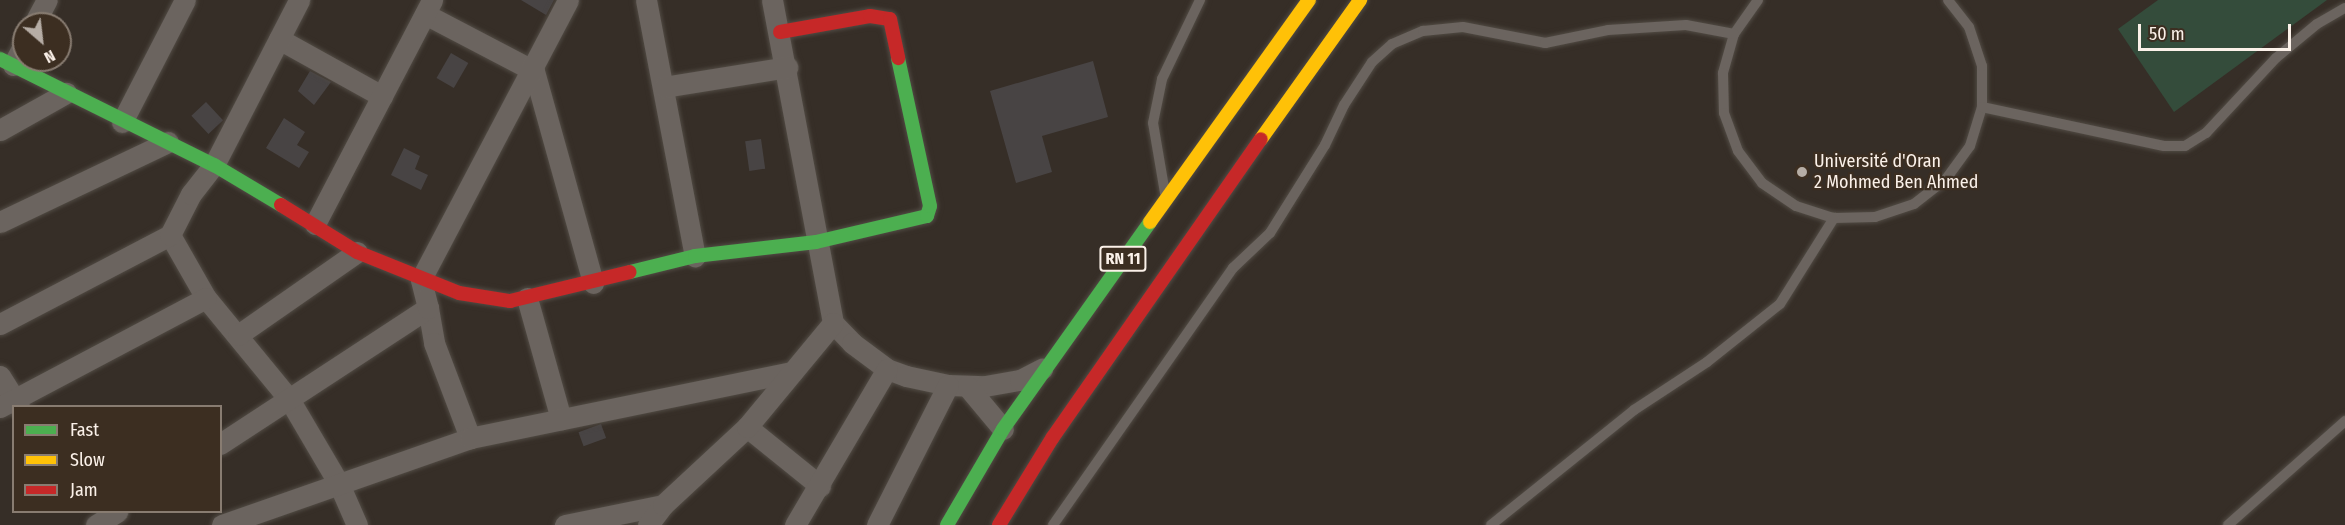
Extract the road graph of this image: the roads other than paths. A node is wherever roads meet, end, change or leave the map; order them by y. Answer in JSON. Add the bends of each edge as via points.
{"nodes":[{"id":1,"x":185,"y":0,"type":"edge"},
{"id":2,"x":299,"y":0,"type":"edge"},
{"id":3,"x":568,"y":0,"type":"edge"},
{"id":4,"x":646,"y":0,"type":"edge"},
{"id":5,"x":772,"y":0,"type":"edge"},
{"id":6,"x":1200,"y":0,"type":"edge"},
{"id":7,"x":1309,"y":0,"type":"edge"},
{"id":8,"x":1360,"y":0,"type":"edge"},
{"id":9,"x":1758,"y":0,"type":"edge"},
{"id":10,"x":1948,"y":0,"type":"edge"},
{"id":11,"x":429,"y":7,"type":"edge"},
{"id":12,"x":2345,"y":8,"type":"edge"},
{"id":13,"x":780,"y":32,"type":"junction"},
{"id":14,"x":1734,"y":34,"type":"junction"},
{"id":15,"x":279,"y":39,"type":"junction"},
{"id":16,"x":6,"y":62,"type":"edge"},
{"id":17,"x":787,"y":68,"type":"junction"},
{"id":18,"x":534,"y":71,"type":"junction"},
{"id":19,"x":664,"y":87,"type":"junction"},
{"id":20,"x":66,"y":93,"type":"junction"},
{"id":21,"x":382,"y":96,"type":"junction"},
{"id":22,"x":1982,"y":107,"type":"junction"},
{"id":23,"x":122,"y":122,"type":"junction"},
{"id":24,"x":0,"y":130,"type":"edge"},
{"id":25,"x":168,"y":142,"type":"junction"},
{"id":26,"x":213,"y":165,"type":"junction"},
{"id":27,"x":1166,"y":198,"type":"junction"},
{"id":28,"x":1834,"y":218,"type":"junction"},
{"id":29,"x":0,"y":222,"type":"edge"},
{"id":30,"x":315,"y":224,"type":"junction"},
{"id":31,"x":170,"y":235,"type":"junction"},
{"id":32,"x":816,"y":242,"type":"junction"},
{"id":33,"x":357,"y":252,"type":"junction"},
{"id":34,"x":695,"y":256,"type":"junction"},
{"id":35,"x":421,"y":279,"type":"junction"},
{"id":36,"x":593,"y":283,"type":"junction"},
{"id":37,"x":206,"y":298,"type":"junction"},
{"id":38,"x":528,"y":298,"type":"junction"},
{"id":39,"x":428,"y":308,"type":"junction"},
{"id":40,"x":834,"y":323,"type":"junction"},
{"id":41,"x":0,"y":324,"type":"edge"},
{"id":42,"x":238,"y":335,"type":"junction"},
{"id":43,"x":1051,"y":363,"type":"junction"},
{"id":44,"x":887,"y":369,"type":"junction"},
{"id":45,"x":792,"y":372,"type":"junction"},
{"id":46,"x":0,"y":376,"type":"edge"},
{"id":47,"x":957,"y":386,"type":"junction"},
{"id":48,"x":290,"y":399,"type":"junction"},
{"id":49,"x":11,"y":404,"type":"edge"},
{"id":50,"x":561,"y":419,"type":"junction"},
{"id":51,"x":2345,"y":421,"type":"edge"},
{"id":52,"x":747,"y":428,"type":"junction"},
{"id":53,"x":1003,"y":429,"type":"junction"},
{"id":54,"x":470,"y":438,"type":"junction"},
{"id":55,"x":222,"y":443,"type":"edge"},
{"id":56,"x":339,"y":484,"type":"junction"},
{"id":57,"x":820,"y":486,"type":"junction"},
{"id":58,"x":663,"y":504,"type":"junction"},
{"id":59,"x":115,"y":513,"type":"edge"},
{"id":60,"x":95,"y":525,"type":"edge"},
{"id":61,"x":222,"y":525,"type":"edge"},
{"id":62,"x":357,"y":525,"type":"edge"},
{"id":63,"x":564,"y":525,"type":"edge"},
{"id":64,"x":648,"y":525,"type":"edge"},
{"id":65,"x":795,"y":525,"type":"edge"},
{"id":66,"x":877,"y":525,"type":"edge"},
{"id":67,"x":947,"y":525,"type":"edge"},
{"id":68,"x":999,"y":525,"type":"edge"},
{"id":69,"x":1053,"y":525,"type":"edge"},
{"id":70,"x":1491,"y":525,"type":"edge"},
{"id":71,"x":2228,"y":525,"type":"edge"}],
"edges":[{"from":1,"to":23,"type":"street"},
{"from":2,"to":15,"type":"street"},
{"from":3,"to":18,"type":"street"},
{"from":4,"to":19,"type":"street"},
{"from":5,"to":13,"type":"street"},
{"from":6,"to":27,"type":"lane","via":[[1162,79],[1153,123]]},
{"from":7,"to":27,"type":"main road","number":"RN 11"},
{"from":8,"to":68,"type":"main road","number":"RN 11","via":[[1186,243],[1053,437]]},
{"from":9,"to":14,"type":"lane"},
{"from":10,"to":22,"type":"lane","via":[[1969,27],[1982,66]]},
{"from":11,"to":18,"type":"street"},
{"from":11,"to":21,"type":"street"},
{"from":12,"to":22,"type":"lane","via":[[2317,24],[2276,58],[2206,133],[2185,146],[2164,146]]},
{"from":13,"to":17,"type":"street"},
{"from":13,"to":32,"type":"main road","via":[[870,16],[890,19],[930,206],[927,216],[902,224]]},
{"from":14,"to":28,"type":"lane","via":[[1723,73],[1724,113],[1738,151],[1762,183],[1796,206]]},
{"from":14,"to":69,"type":"lane","via":[[1686,25],[1608,30],[1545,43],[1463,27],[1423,31],[1392,44],[1372,62],[1344,105],[1325,145],[1270,233],[1233,268]]},
{"from":15,"to":21,"type":"street"},
{"from":15,"to":26,"type":"street"},
{"from":16,"to":20,"type":"main road"},
{"from":17,"to":19,"type":"street"},
{"from":17,"to":32,"type":"street"},
{"from":18,"to":35,"type":"street"},
{"from":18,"to":36,"type":"street"},
{"from":19,"to":34,"type":"street"},
{"from":20,"to":23,"type":"main road"},
{"from":20,"to":24,"type":"street"},
{"from":21,"to":30,"type":"street"},
{"from":22,"to":28,"type":"lane","via":[[1970,146],[1938,186],[1914,204],[1875,217]]},
{"from":23,"to":25,"type":"main road"},
{"from":25,"to":26,"type":"main road"},
{"from":25,"to":29,"type":"street"},
{"from":26,"to":30,"type":"main road"},
{"from":26,"to":31,"type":"street","via":[[191,194]]},
{"from":27,"to":43,"type":"main road","number":"RN 11"},
{"from":28,"to":70,"type":"lane","via":[[1780,304],[1707,362],[1634,410]]},
{"from":30,"to":33,"type":"main road"},
{"from":31,"to":37,"type":"street"},
{"from":31,"to":41,"type":"street"},
{"from":32,"to":34,"type":"main road"},
{"from":32,"to":40,"type":"street"},
{"from":33,"to":35,"type":"main road"},
{"from":33,"to":42,"type":"street"},
{"from":34,"to":36,"type":"main road"},
{"from":35,"to":38,"type":"main road","via":[[485,300]]},
{"from":35,"to":39,"type":"street"},
{"from":36,"to":38,"type":"main road"},
{"from":37,"to":42,"type":"street"},
{"from":37,"to":49,"type":"street"},
{"from":38,"to":50,"type":"street"},
{"from":39,"to":48,"type":"street"},
{"from":39,"to":54,"type":"street","via":[[434,343]]},
{"from":40,"to":44,"type":"street","via":[[852,343]]},
{"from":40,"to":45,"type":"street"},
{"from":42,"to":48,"type":"street"},
{"from":43,"to":47,"type":"street","via":[[1020,380]]},
{"from":43,"to":53,"type":"main road","number":"RN 11"},
{"from":44,"to":47,"type":"street"},
{"from":44,"to":57,"type":"street"},
{"from":45,"to":50,"type":"street"},
{"from":45,"to":52,"type":"street"},
{"from":46,"to":49,"type":"street"},
{"from":47,"to":53,"type":"street"},
{"from":47,"to":66,"type":"street"},
{"from":48,"to":55,"type":"street"},
{"from":48,"to":56,"type":"street"},
{"from":50,"to":54,"type":"street"},
{"from":51,"to":71,"type":"lane"},
{"from":52,"to":57,"type":"street"},
{"from":52,"to":58,"type":"street"},
{"from":53,"to":67,"type":"main road","number":"RN 11"},
{"from":54,"to":56,"type":"street"},
{"from":56,"to":61,"type":"street"},
{"from":56,"to":62,"type":"street"},
{"from":57,"to":65,"type":"street"},
{"from":58,"to":63,"type":"street"},
{"from":58,"to":64,"type":"street"},
{"from":59,"to":60,"type":"street"}]}
